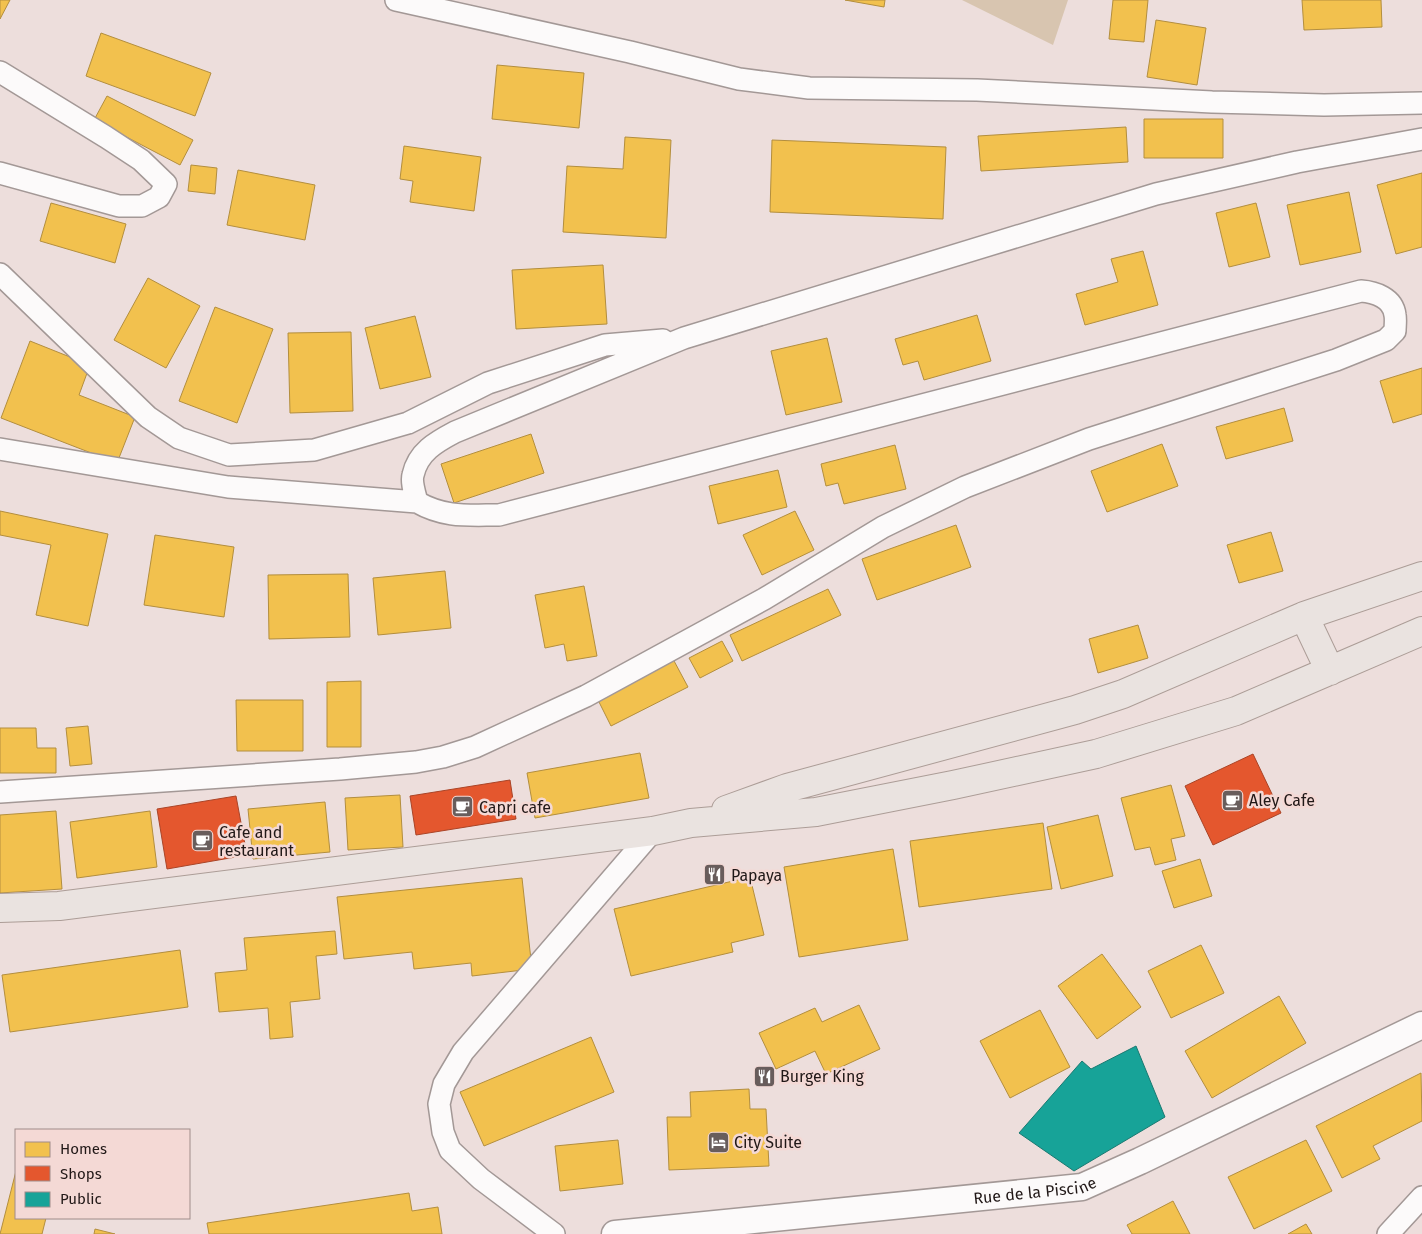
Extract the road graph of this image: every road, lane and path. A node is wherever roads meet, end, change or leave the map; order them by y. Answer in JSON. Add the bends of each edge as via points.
{"nodes":[{"id":1,"x":396,"y":0,"type":"edge"},
{"id":2,"x":0,"y":72,"type":"edge"},
{"id":3,"x":1422,"y":103,"type":"edge"},
{"id":4,"x":1422,"y":139,"type":"edge"},
{"id":5,"x":0,"y":173,"type":"edge"},
{"id":6,"x":0,"y":274,"type":"edge"},
{"id":7,"x":684,"y":338,"type":"junction"},
{"id":8,"x":0,"y":449,"type":"edge"},
{"id":9,"x":417,"y":502,"type":"junction"},
{"id":10,"x":1422,"y":576,"type":"edge"},
{"id":11,"x":1304,"y":616,"type":"junction"},
{"id":12,"x":1422,"y":631,"type":"edge"},
{"id":13,"x":1330,"y":671,"type":"junction"},
{"id":14,"x":0,"y":792,"type":"edge"},
{"id":15,"x":692,"y":823,"type":"junction"},
{"id":16,"x":654,"y":831,"type":"junction"},
{"id":17,"x":0,"y":908,"type":"edge"},
{"id":18,"x":1422,"y":1025,"type":"edge"},
{"id":19,"x":1422,"y":1197,"type":"edge"},
{"id":20,"x":554,"y":1234,"type":"edge"},
{"id":21,"x":615,"y":1234,"type":"edge"},
{"id":22,"x":1388,"y":1234,"type":"edge"}],
"edges":[{"from":1,"to":3,"type":"street","via":[[740,79],[809,88],[977,90],[1324,106]]},
{"from":2,"to":5,"type":"street","via":[[134,156],[166,184],[159,197],[142,206],[119,206]]},
{"from":4,"to":7,"type":"street","via":[[1297,162],[1156,194]]},
{"from":6,"to":7,"type":"street","via":[[148,417],[179,438],[229,455],[314,450],[408,422],[488,383],[605,345]]},
{"from":7,"to":9,"type":"street","via":[[434,443],[423,452],[412,476]]},
{"from":8,"to":9,"type":"street","via":[[228,486]]},
{"from":9,"to":14,"type":"street","via":[[432,511],[454,515],[499,515],[1361,291],[1376,292],[1396,313],[1395,331],[1386,340],[1336,360],[1088,439],[965,487],[883,527],[764,599],[586,696],[475,747],[416,762],[340,770]]},
{"from":10,"to":11,"type":"main road"},
{"from":11,"to":13,"type":"main road"},
{"from":11,"to":15,"type":"main road","via":[[1123,694],[787,788]]},
{"from":12,"to":13,"type":"main road"},
{"from":13,"to":15,"type":"main road","via":[[1236,711],[1096,754],[816,812]]},
{"from":15,"to":16,"type":"main road"},
{"from":16,"to":17,"type":"main road","via":[[59,906]]},
{"from":16,"to":20,"type":"street","via":[[463,1052],[444,1084],[439,1104],[443,1132],[450,1150],[481,1179]]},
{"from":18,"to":21,"type":"street","name":"Rue de la Piscine","via":[[1082,1187]]},
{"from":19,"to":22,"type":"street"}]}
